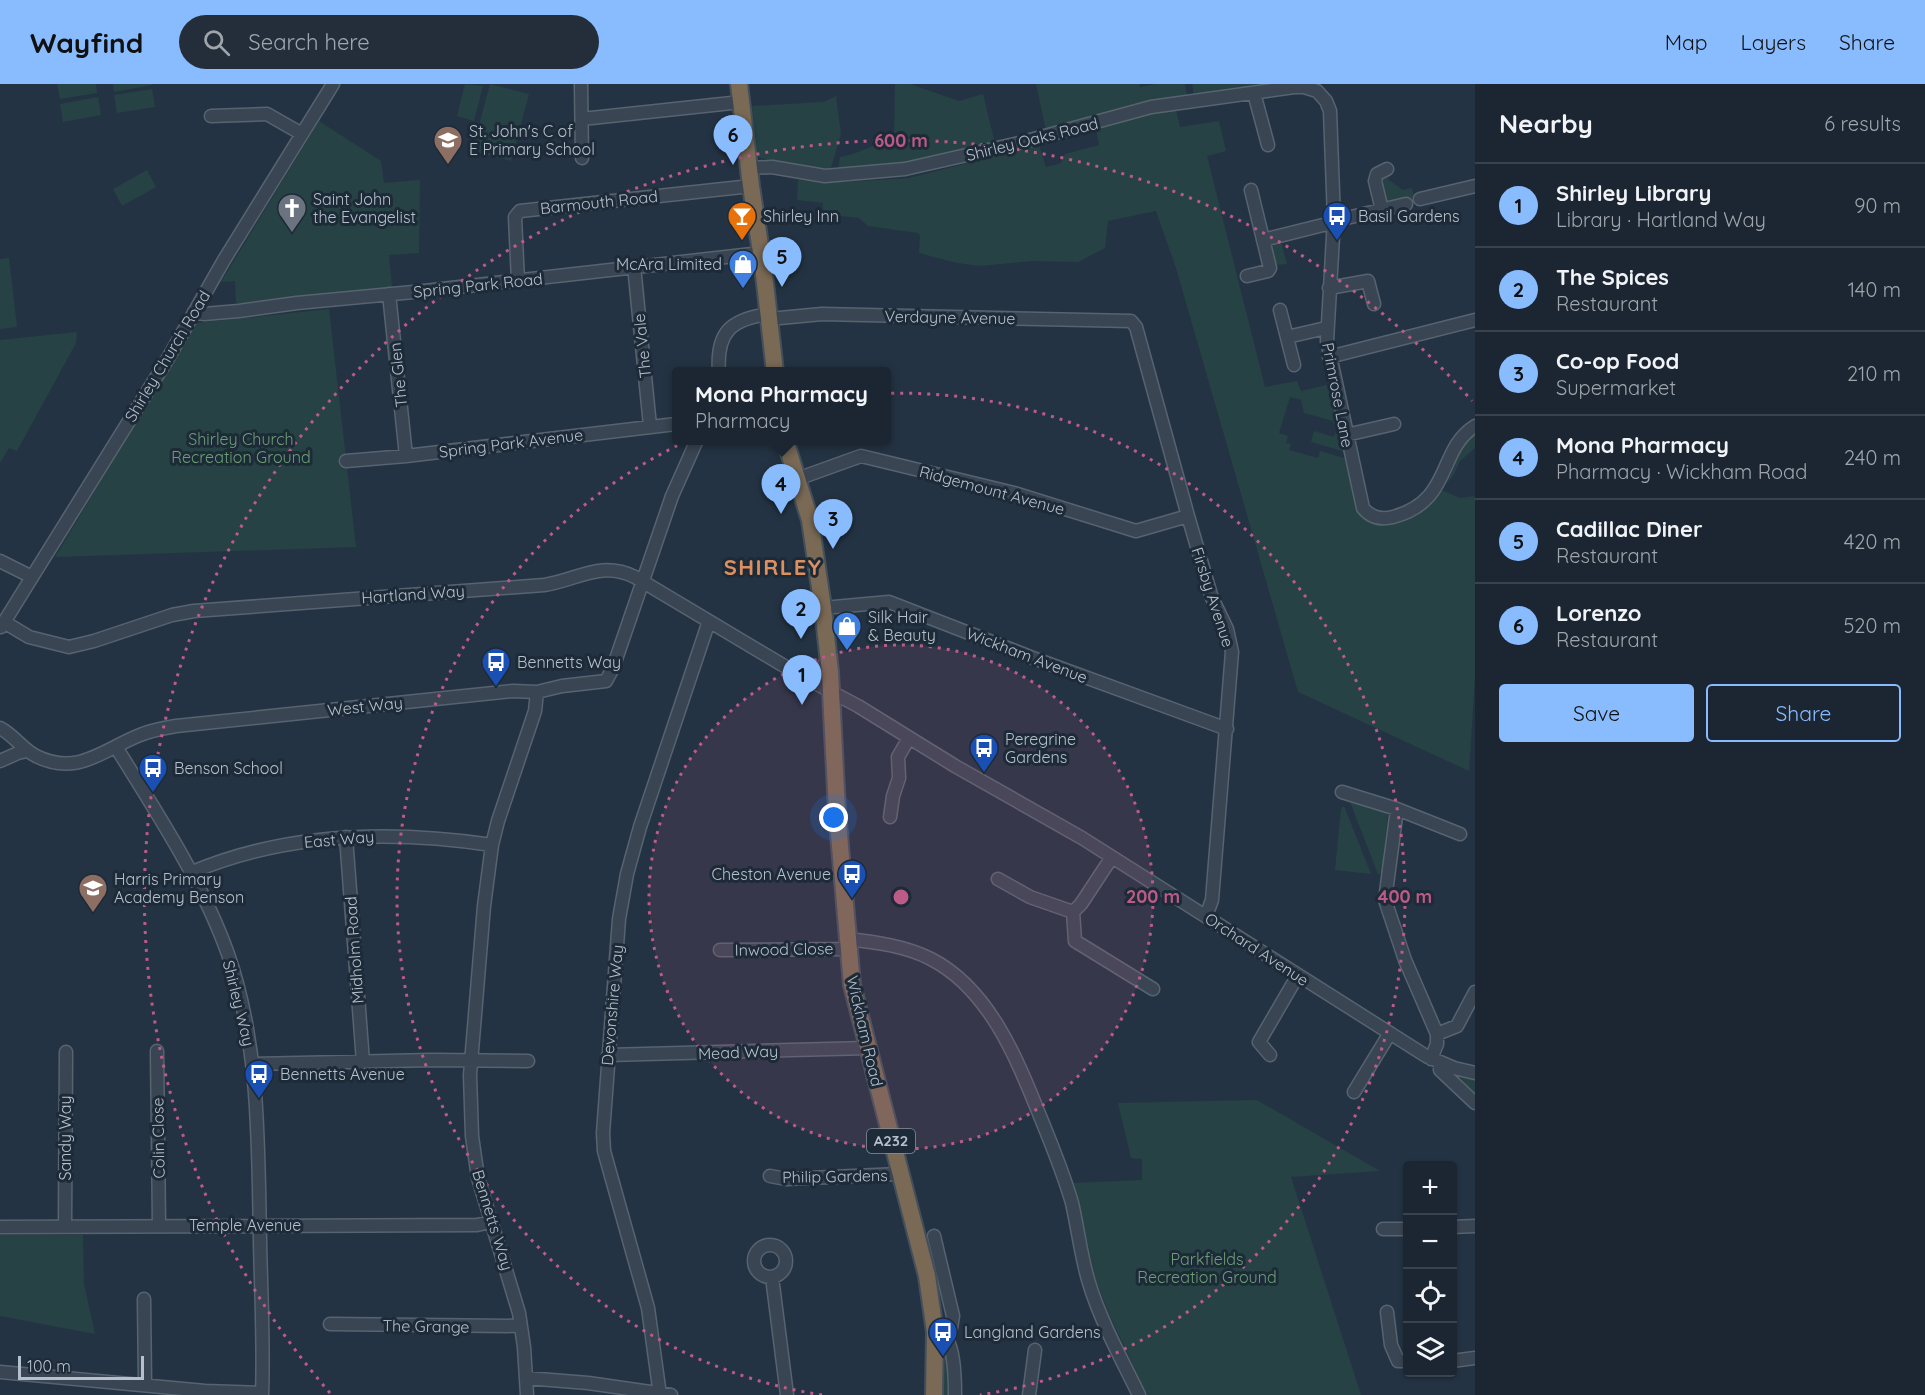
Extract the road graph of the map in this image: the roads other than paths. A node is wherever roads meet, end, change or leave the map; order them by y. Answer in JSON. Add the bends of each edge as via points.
{"nodes":[{"id":1,"x":333,"y":84,"type":"edge"},
{"id":2,"x":582,"y":84,"type":"edge"},
{"id":3,"x":739,"y":84,"type":"edge"},
{"id":4,"x":1314,"y":90,"type":"joint"},
{"id":5,"x":1254,"y":93,"type":"junction"},
{"id":6,"x":741,"y":102,"type":"junction"},
{"id":7,"x":211,"y":116,"type":"dead end"},
{"id":8,"x":582,"y":119,"type":"junction"},
{"id":9,"x":302,"y":134,"type":"junction"},
{"id":10,"x":1268,"y":145,"type":"dead end"},
{"id":11,"x":582,"y":158,"type":"dead end"},
{"id":12,"x":748,"y":168,"type":"junction"},
{"id":13,"x":1387,"y":169,"type":"dead end"},
{"id":14,"x":751,"y":186,"type":"junction"},
{"id":15,"x":1475,"y":186,"type":"edge"},
{"id":16,"x":1251,"y":190,"type":"dead end"},
{"id":17,"x":1420,"y":199,"type":"dead end"},
{"id":18,"x":1406,"y":204,"type":"dead end"},
{"id":19,"x":1382,"y":210,"type":"junction"},
{"id":20,"x":1334,"y":222,"type":"junction"},
{"id":21,"x":1263,"y":240,"type":"junction"},
{"id":22,"x":762,"y":253,"type":"junction"},
{"id":23,"x":634,"y":266,"type":"junction"},
{"id":24,"x":1247,"y":276,"type":"dead end"},
{"id":25,"x":518,"y":280,"type":"junction"},
{"id":26,"x":1329,"y":288,"type":"junction"},
{"id":27,"x":389,"y":294,"type":"junction"},
{"id":28,"x":1374,"y":304,"type":"dead end"},
{"id":29,"x":1280,"y":310,"type":"dead end"},
{"id":30,"x":194,"y":312,"type":"junction"},
{"id":31,"x":769,"y":317,"type":"junction"},
{"id":32,"x":1131,"y":321,"type":"joint"},
{"id":33,"x":1475,"y":321,"type":"edge"},
{"id":34,"x":1326,"y":328,"type":"junction"},
{"id":35,"x":1287,"y":337,"type":"junction"},
{"id":36,"x":1329,"y":357,"type":"junction"},
{"id":37,"x":1294,"y":365,"type":"dead end"},
{"id":38,"x":720,"y":367,"type":"edge"},
{"id":39,"x":774,"y":367,"type":"edge"},
{"id":40,"x":672,"y":424,"type":"edge"},
{"id":41,"x":1394,"y":424,"type":"dead end"},
{"id":42,"x":650,"y":426,"type":"junction"},
{"id":43,"x":1475,"y":426,"type":"edge"},
{"id":44,"x":1346,"y":435,"type":"junction"},
{"id":45,"x":695,"y":445,"type":"edge"},
{"id":46,"x":786,"y":445,"type":"edge"},
{"id":47,"x":406,"y":456,"type":"junction"},
{"id":48,"x":346,"y":460,"type":"dead end"},
{"id":49,"x":797,"y":479,"type":"junction"},
{"id":50,"x":1188,"y":516,"type":"junction"},
{"id":51,"x":0,"y":561,"type":"edge"},
{"id":52,"x":32,"y":577,"type":"junction"},
{"id":53,"x":643,"y":582,"type":"junction"},
{"id":54,"x":823,"y":608,"type":"junction"},
{"id":55,"x":709,"y":621,"type":"junction"},
{"id":56,"x":2,"y":625,"type":"edge"},
{"id":57,"x":828,"y":654,"type":"junction"},
{"id":58,"x":802,"y":676,"type":"junction"},
{"id":59,"x":537,"y":692,"type":"junction"},
{"id":60,"x":830,"y":692,"type":"junction"},
{"id":61,"x":858,"y":706,"type":"junction"},
{"id":62,"x":832,"y":724,"type":"junction"},
{"id":63,"x":0,"y":728,"type":"edge"},
{"id":64,"x":1227,"y":729,"type":"junction"},
{"id":65,"x":909,"y":738,"type":"junction"},
{"id":66,"x":116,"y":747,"type":"junction"},
{"id":67,"x":27,"y":751,"type":"junction"},
{"id":68,"x":0,"y":761,"type":"edge"},
{"id":69,"x":1342,"y":792,"type":"dead end"},
{"id":70,"x":1397,"y":809,"type":"junction"},
{"id":71,"x":890,"y":817,"type":"dead end"},
{"id":72,"x":1460,"y":834,"type":"dead end"},
{"id":73,"x":346,"y":837,"type":"junction"},
{"id":74,"x":492,"y":845,"type":"junction"},
{"id":75,"x":1112,"y":857,"type":"junction"},
{"id":76,"x":190,"y":873,"type":"junction"},
{"id":77,"x":998,"y":879,"type":"dead end"},
{"id":78,"x":1073,"y":912,"type":"junction"},
{"id":79,"x":1206,"y":916,"type":"junction"},
{"id":80,"x":848,"y":944,"type":"junction"},
{"id":81,"x":720,"y":950,"type":"dead end"},
{"id":82,"x":1298,"y":975,"type":"junction"},
{"id":83,"x":1153,"y":989,"type":"dead end"},
{"id":84,"x":1475,"y":992,"type":"edge"},
{"id":85,"x":1390,"y":1033,"type":"junction"},
{"id":86,"x":1437,"y":1034,"type":"junction"},
{"id":87,"x":868,"y":1048,"type":"junction"},
{"id":88,"x":157,"y":1051,"type":"dead end"},
{"id":89,"x":66,"y":1052,"type":"dead end"},
{"id":90,"x":1270,"y":1054,"type":"dead end"},
{"id":91,"x":608,"y":1055,"type":"junction"},
{"id":92,"x":471,"y":1060,"type":"junction"},
{"id":93,"x":528,"y":1061,"type":"dead end"},
{"id":94,"x":1436,"y":1061,"type":"junction"},
{"id":95,"x":363,"y":1062,"type":"junction"},
{"id":96,"x":253,"y":1064,"type":"junction"},
{"id":97,"x":1475,"y":1073,"type":"edge"},
{"id":98,"x":1354,"y":1092,"type":"dead end"},
{"id":99,"x":1475,"y":1102,"type":"edge"},
{"id":100,"x":900,"y":1173,"type":"junction"},
{"id":101,"x":770,"y":1176,"type":"dead end"},
{"id":102,"x":490,"y":1222,"type":"junction"},
{"id":103,"x":65,"y":1225,"type":"junction"},
{"id":104,"x":159,"y":1225,"type":"junction"},
{"id":105,"x":260,"y":1225,"type":"junction"},
{"id":106,"x":1475,"y":1226,"type":"edge"},
{"id":107,"x":0,"y":1227,"type":"edge"},
{"id":108,"x":1457,"y":1227,"type":"edge"},
{"id":109,"x":1383,"y":1229,"type":"dead end"},
{"id":110,"x":1403,"y":1229,"type":"edge"},
{"id":111,"x":934,"y":1236,"type":"dead end"},
{"id":112,"x":772,"y":1277,"type":"dead end"},
{"id":113,"x":144,"y":1299,"type":"dead end"},
{"id":114,"x":1387,"y":1312,"type":"dead end"},
{"id":115,"x":330,"y":1324,"type":"dead end"},
{"id":116,"x":521,"y":1326,"type":"junction"},
{"id":117,"x":940,"y":1333,"type":"junction"},
{"id":118,"x":1035,"y":1350,"type":"dead end"},
{"id":119,"x":1475,"y":1358,"type":"edge"},
{"id":120,"x":1457,"y":1360,"type":"edge"},
{"id":121,"x":1403,"y":1361,"type":"edge"},
{"id":122,"x":0,"y":1372,"type":"edge"},
{"id":123,"x":526,"y":1378,"type":"junction"},
{"id":124,"x":145,"y":1385,"type":"junction"},
{"id":125,"x":262,"y":1394,"type":"edge"},
{"id":126,"x":664,"y":1394,"type":"edge"},
{"id":127,"x":527,"y":1395,"type":"edge"},
{"id":128,"x":787,"y":1395,"type":"edge"},
{"id":129,"x":934,"y":1395,"type":"edge"},
{"id":130,"x":955,"y":1395,"type":"edge"},
{"id":131,"x":1029,"y":1395,"type":"edge"},
{"id":132,"x":1139,"y":1395,"type":"edge"}],
"edges":[{"from":1,"to":9,"type":"street","name":"Shirley Church Road"},
{"from":2,"to":8,"type":"street"},
{"from":3,"to":6,"type":"highway"},
{"from":4,"to":5,"type":"street","name":"Shirley Oaks Road","via":[[1300,86]]},
{"from":4,"to":20,"type":"street","name":"Primrose Lane","via":[[1324,98],[1330,111]]},
{"from":5,"to":10,"type":"street"},
{"from":5,"to":12,"type":"street","name":"Shirley Oaks Road","via":[[1151,107],[905,170],[825,176],[772,167]]},
{"from":6,"to":8,"type":"street"},
{"from":6,"to":12,"type":"highway"},
{"from":7,"to":9,"type":"street","via":[[267,114]]},
{"from":8,"to":11,"type":"street"},
{"from":9,"to":30,"type":"street","name":"Shirley Church Road"},
{"from":12,"to":14,"type":"highway"},
{"from":13,"to":19,"type":"street","via":[[1377,174],[1375,181]]},
{"from":14,"to":22,"type":"highway"},
{"from":14,"to":25,"type":"street","name":"Barmouth Road","via":[[518,212]]},
{"from":15,"to":17,"type":"street"},
{"from":16,"to":21,"type":"street"},
{"from":18,"to":19,"type":"street"},
{"from":19,"to":20,"type":"street"},
{"from":20,"to":21,"type":"street"},
{"from":20,"to":26,"type":"street","name":"Primrose Lane"},
{"from":21,"to":24,"type":"street","via":[[1270,270]]},
{"from":22,"to":23,"type":"street","name":"Spring Park Road"},
{"from":22,"to":31,"type":"highway"},
{"from":23,"to":25,"type":"street","name":"Spring Park Road"},
{"from":23,"to":42,"type":"street","name":"The Vale"},
{"from":25,"to":27,"type":"street","name":"Spring Park Road"},
{"from":26,"to":28,"type":"street","via":[[1368,281]]},
{"from":26,"to":34,"type":"street","name":"Primrose Lane"},
{"from":27,"to":30,"type":"street","name":"Spring Park Road","via":[[239,311]]},
{"from":27,"to":47,"type":"street","name":"The Glen"},
{"from":29,"to":35,"type":"street"},
{"from":30,"to":52,"type":"street","name":"Shirley Church Road"},
{"from":31,"to":32,"type":"street","name":"Verdayne Avenue","via":[[822,314]]},
{"from":31,"to":38,"type":"street","name":"Verdayne Avenue","via":[[742,320],[726,332],[718,352]]},
{"from":31,"to":39,"type":"highway"},
{"from":32,"to":50,"type":"street","name":"Firsby Avenue","via":[[1136,327]]},
{"from":33,"to":36,"type":"street"},
{"from":34,"to":35,"type":"street"},
{"from":34,"to":36,"type":"street","name":"Primrose Lane"},
{"from":35,"to":37,"type":"street"},
{"from":36,"to":44,"type":"street","name":"Primrose Lane"},
{"from":40,"to":42,"type":"street","name":"Spring Park Avenue"},
{"from":41,"to":44,"type":"street"},
{"from":42,"to":47,"type":"street","name":"Spring Park Avenue"},
{"from":43,"to":44,"type":"street","name":"Primrose Lane","via":[[1458,442],[1427,498],[1407,512],[1388,518],[1371,516],[1362,506]]},
{"from":45,"to":53,"type":"street","via":[[672,496]]},
{"from":46,"to":49,"type":"highway","name":"Wickham Road","number":"A232"},
{"from":47,"to":48,"type":"street","name":"Spring Park Avenue"},
{"from":49,"to":50,"type":"street","name":"Ridgemount Avenue","via":[[861,456],[1014,493],[1136,531]]},
{"from":49,"to":54,"type":"highway","name":"Wickham Road","number":"A232","via":[[812,528]]},
{"from":50,"to":64,"type":"street","name":"Firsby Avenue","via":[[1232,652]]},
{"from":51,"to":52,"type":"street"},
{"from":52,"to":56,"type":"street","name":"Shirley Church Road"},
{"from":53,"to":55,"type":"street","name":"Hartland Way"},
{"from":53,"to":56,"type":"street","name":"Hartland Way","via":[[621,571],[600,569],[544,585],[194,611],[69,647]]},
{"from":53,"to":59,"type":"street","name":"West Way","via":[[609,679]]},
{"from":54,"to":57,"type":"highway","name":"Wickham Road","number":"A232"},
{"from":54,"to":64,"type":"street","name":"Wickham Avenue","via":[[889,602]]},
{"from":55,"to":58,"type":"street","name":"Hartland Way"},
{"from":55,"to":91,"type":"street","name":"Devonshire Way","via":[[627,874]]},
{"from":57,"to":58,"type":"street","via":[[818,673]]},
{"from":57,"to":60,"type":"highway","name":"Wickham Road","number":"A232"},
{"from":58,"to":60,"type":"street","name":"Hartland Way"},
{"from":59,"to":66,"type":"street","name":"West Way","via":[[492,693],[176,726],[141,734]]},
{"from":59,"to":74,"type":"street","name":"Bennetts Way","via":[[535,711]]},
{"from":60,"to":61,"type":"street","name":"Orchard Avenue"},
{"from":60,"to":62,"type":"highway","name":"Wickham Road","number":"A232"},
{"from":61,"to":62,"type":"street","via":[[843,711]]},
{"from":61,"to":65,"type":"street","name":"Orchard Avenue"},
{"from":62,"to":80,"type":"highway","name":"Wickham Road","number":"A232"},
{"from":63,"to":67,"type":"street","name":"West Way"},
{"from":64,"to":79,"type":"street","name":"Firsby Avenue","via":[[1212,900]]},
{"from":65,"to":71,"type":"street","via":[[898,757]]},
{"from":65,"to":75,"type":"street","name":"Orchard Avenue"},
{"from":66,"to":67,"type":"street","name":"West Way","via":[[73,764],[49,761]]},
{"from":66,"to":76,"type":"street","name":"Shirley Way"},
{"from":67,"to":68,"type":"street"},
{"from":69,"to":70,"type":"street"},
{"from":70,"to":72,"type":"street"},
{"from":70,"to":86,"type":"street","via":[[1385,900]]},
{"from":73,"to":74,"type":"street","name":"East Way","via":[[419,837]]},
{"from":73,"to":76,"type":"street","name":"East Way","via":[[261,850]]},
{"from":73,"to":95,"type":"street","name":"Midholm Road"},
{"from":74,"to":92,"type":"street","name":"Bennetts Way","via":[[483,906]]},
{"from":75,"to":78,"type":"street"},
{"from":75,"to":79,"type":"street","name":"Orchard Avenue"},
{"from":76,"to":96,"type":"street","name":"Shirley Way","via":[[228,955],[245,1015]]},
{"from":77,"to":78,"type":"street","via":[[1030,897]]},
{"from":78,"to":83,"type":"street","via":[[1075,940]]},
{"from":79,"to":82,"type":"street","name":"Orchard Avenue"},
{"from":80,"to":81,"type":"street","name":"Inwood Close"},
{"from":80,"to":87,"type":"highway","name":"Wickham Road","number":"A232","via":[[854,994]]},
{"from":80,"to":132,"type":"street","via":[[902,948],[937,963],[969,989],[1000,1030],[1026,1080],[1065,1181],[1088,1281]]},
{"from":82,"to":85,"type":"street","name":"Orchard Avenue"},
{"from":82,"to":90,"type":"street","via":[[1259,1042]]},
{"from":84,"to":86,"type":"street","via":[[1457,1026]]},
{"from":85,"to":94,"type":"street","name":"Orchard Avenue"},
{"from":85,"to":98,"type":"street"},
{"from":86,"to":94,"type":"street"},
{"from":87,"to":91,"type":"street","name":"Mead Way"},
{"from":87,"to":100,"type":"highway","name":"Wickham Road","number":"A232"},
{"from":88,"to":104,"type":"street","name":"Colin Close"},
{"from":89,"to":103,"type":"street","name":"Sandy Way"},
{"from":91,"to":126,"type":"street","name":"Devonshire Way","via":[[603,1145],[648,1308]]},
{"from":92,"to":93,"type":"street"},
{"from":92,"to":95,"type":"street"},
{"from":92,"to":102,"type":"street","name":"Bennetts Way","via":[[472,1136]]},
{"from":94,"to":97,"type":"street","name":"Orchard Avenue"},
{"from":94,"to":99,"type":"street","via":[[1440,1071]]},
{"from":95,"to":96,"type":"street"},
{"from":96,"to":105,"type":"street","name":"Shirley Way"},
{"from":100,"to":101,"type":"street","name":"Philip Gardens","via":[[786,1179]]},
{"from":100,"to":117,"type":"highway","name":"Wickham Road","number":"A232"},
{"from":102,"to":105,"type":"street","name":"Temple Avenue"},
{"from":102,"to":116,"type":"street","name":"Bennetts Way","via":[[512,1285]]},
{"from":103,"to":104,"type":"street","name":"Temple Avenue"},
{"from":103,"to":107,"type":"street","name":"Temple Avenue"},
{"from":104,"to":105,"type":"street","name":"Temple Avenue"},
{"from":105,"to":125,"type":"street","name":"Shirley Way"},
{"from":106,"to":108,"type":"street"},
{"from":109,"to":110,"type":"street"},
{"from":111,"to":117,"type":"street","name":"Wickham Road","via":[[953,1316],[951,1328]]},
{"from":112,"to":128,"type":"street"},
{"from":113,"to":124,"type":"street"},
{"from":114,"to":121,"type":"street","via":[[1391,1345],[1398,1360]]},
{"from":115,"to":116,"type":"street","name":"The Grange"},
{"from":116,"to":123,"type":"street","name":"Bennetts Way"},
{"from":117,"to":129,"type":"highway","name":"Wickham Road","number":"A232"},
{"from":117,"to":130,"type":"street","name":"Wickham Road","via":[[951,1353]]},
{"from":118,"to":131,"type":"street"},
{"from":119,"to":120,"type":"street"},
{"from":122,"to":124,"type":"street"},
{"from":123,"to":126,"type":"street"},
{"from":123,"to":127,"type":"street","name":"Bennetts Way"},
{"from":124,"to":125,"type":"street"}]}
